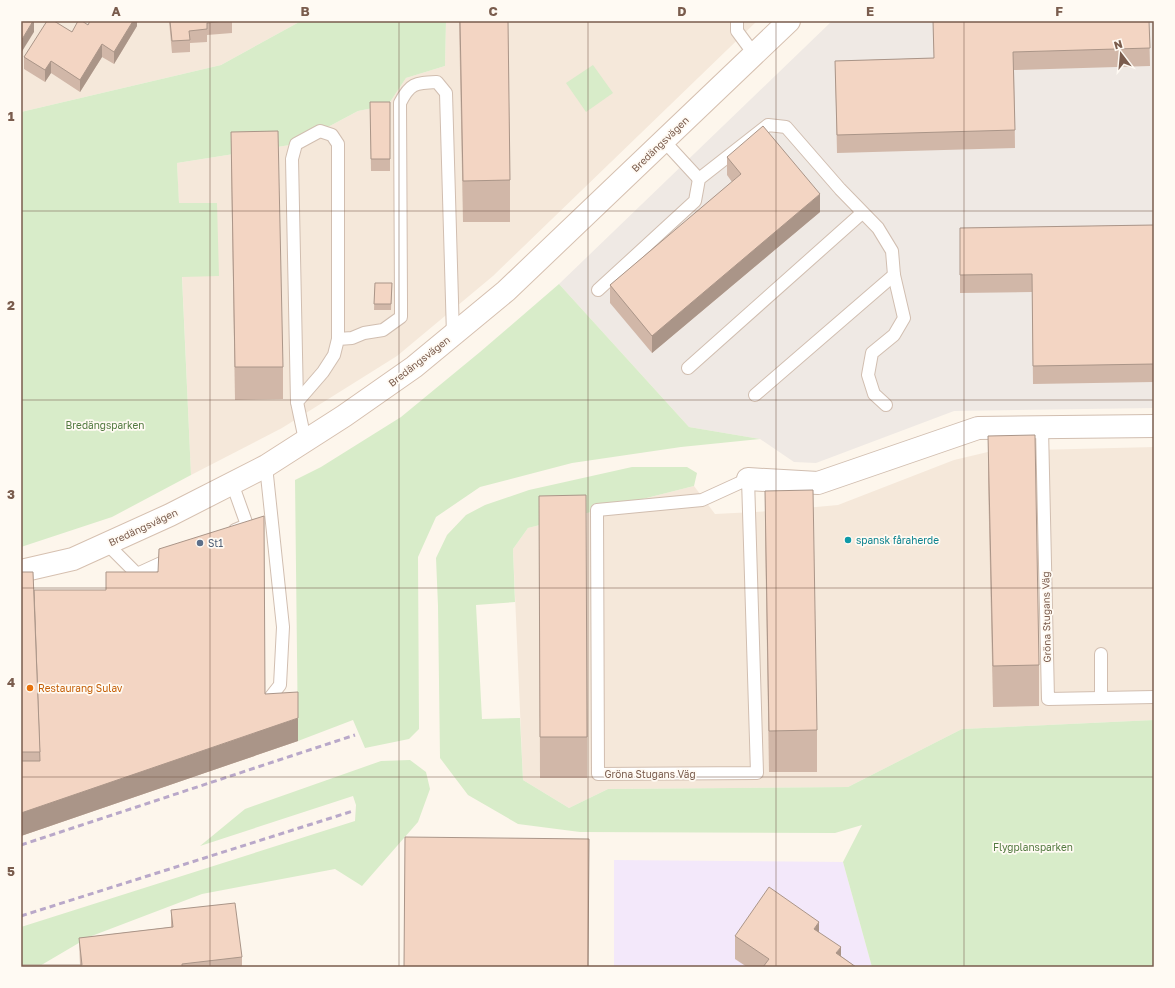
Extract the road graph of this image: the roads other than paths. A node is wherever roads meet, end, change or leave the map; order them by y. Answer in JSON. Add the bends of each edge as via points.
{"nodes":[{"id":1,"x":737,"y":21,"type":"edge"},
{"id":2,"x":789,"y":21,"type":"edge"},
{"id":3,"x":754,"y":54,"type":"junction"},
{"id":4,"x":664,"y":141,"type":"junction"},
{"id":5,"x":699,"y":179,"type":"junction"},
{"id":6,"x":862,"y":213,"type":"junction"},
{"id":7,"x":894,"y":276,"type":"junction"},
{"id":8,"x":598,"y":290,"type":"dead end"},
{"id":9,"x":452,"y":335,"type":"junction"},
{"id":10,"x":338,"y":340,"type":"junction"},
{"id":11,"x":688,"y":368,"type":"dead end"},
{"id":12,"x":755,"y":394,"type":"dead end"},
{"id":13,"x":297,"y":402,"type":"junction"},
{"id":14,"x":886,"y":405,"type":"dead end"},
{"id":15,"x":1154,"y":426,"type":"edge"},
{"id":16,"x":1042,"y":428,"type":"junction"},
{"id":17,"x":305,"y":440,"type":"junction"},
{"id":18,"x":266,"y":466,"type":"junction"},
{"id":19,"x":748,"y":479,"type":"junction"},
{"id":20,"x":232,"y":483,"type":"junction"},
{"id":21,"x":226,"y":534,"type":"edge"},
{"id":22,"x":107,"y":544,"type":"junction"},
{"id":23,"x":185,"y":552,"type":"edge"},
{"id":24,"x":21,"y":571,"type":"edge"},
{"id":25,"x":1101,"y":654,"type":"dead end"},
{"id":26,"x":1154,"y":697,"type":"edge"},
{"id":27,"x":1101,"y":698,"type":"junction"},
{"id":28,"x":265,"y":704,"type":"edge"}],
"edges":[{"from":1,"to":3,"type":"lane","via":[[737,31]]},
{"from":2,"to":3,"type":"street","name":"Bredängsvägen"},
{"from":3,"to":4,"type":"street","name":"Bredängsvägen"},
{"from":4,"to":5,"type":"lane"},
{"from":4,"to":9,"type":"street","name":"Bredängsvägen","via":[[506,291]]},
{"from":5,"to":6,"type":"lane","via":[[768,125],[786,127]]},
{"from":5,"to":8,"type":"lane","via":[[695,201]]},
{"from":6,"to":7,"type":"lane","via":[[878,228],[892,252]]},
{"from":6,"to":11,"type":"lane"},
{"from":7,"to":12,"type":"lane"},
{"from":7,"to":14,"type":"lane","via":[[904,318],[894,335],[872,353],[868,375],[874,394]]},
{"from":9,"to":10,"type":"lane","via":[[446,93],[437,82],[419,83],[407,90],[400,103],[400,317],[383,330]]},
{"from":9,"to":17,"type":"street","name":"Bredängsvägen","via":[[414,367]]},
{"from":10,"to":13,"type":"lane","via":[[334,355],[323,372]]},
{"from":10,"to":13,"type":"lane","via":[[338,144],[332,135],[320,131],[296,144],[292,159]]},
{"from":13,"to":17,"type":"lane"},
{"from":15,"to":16,"type":"street","name":"Gröna Stugans Väg"},
{"from":16,"to":19,"type":"street","name":"Gröna Stugans Väg","via":[[978,428],[818,482]]},
{"from":16,"to":27,"type":"lane","name":"Gröna Stugans Väg","via":[[1048,699]]},
{"from":17,"to":18,"type":"street","name":"Bredängsvägen"},
{"from":18,"to":20,"type":"street","name":"Bredängsvägen"},
{"from":18,"to":28,"type":"lane","via":[[283,627],[280,685]]},
{"from":19,"to":19,"type":"lane","name":"Gröna Stugans Väg","via":[[702,500],[597,510],[598,774],[756,773]]},
{"from":20,"to":21,"type":"lane","via":[[248,530]]},
{"from":20,"to":22,"type":"street","name":"Bredängsvägen"},
{"from":22,"to":23,"type":"lane","via":[[137,574]]},
{"from":22,"to":24,"type":"street","name":"Bredängsvägen","via":[[72,559]]},
{"from":25,"to":27,"type":"lane"},
{"from":26,"to":27,"type":"lane","name":"Gröna Stugans Väg"}]}
